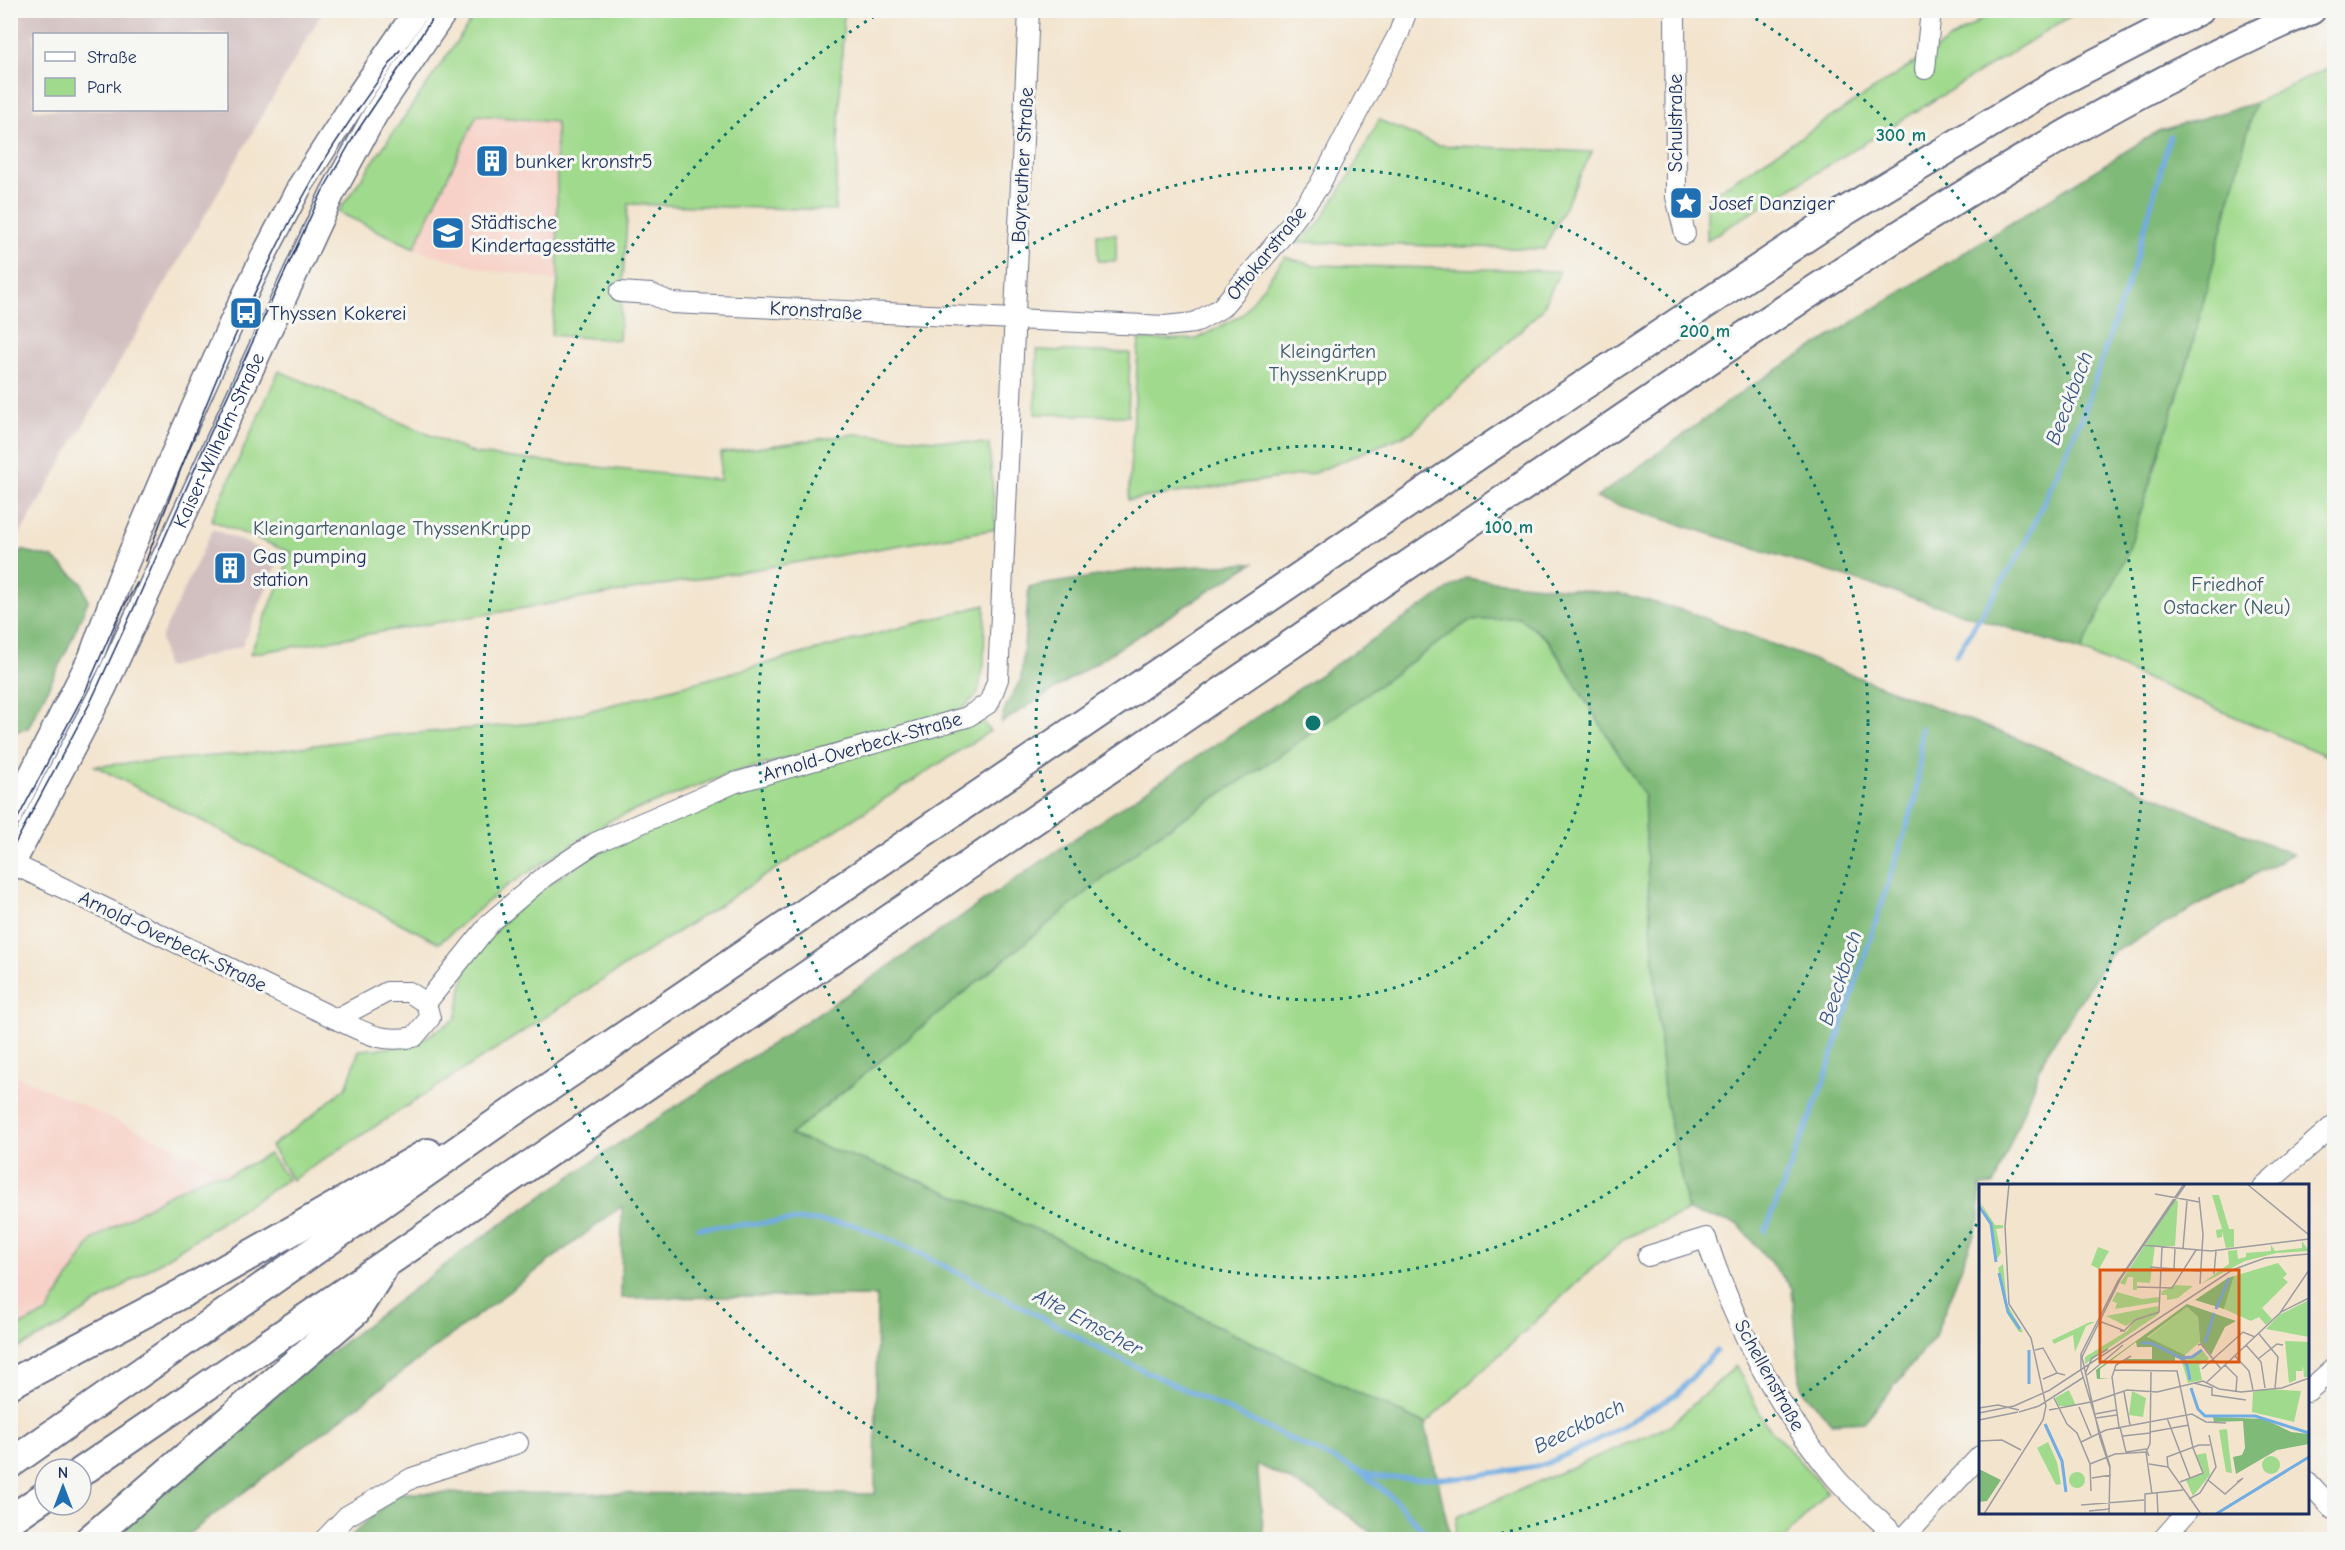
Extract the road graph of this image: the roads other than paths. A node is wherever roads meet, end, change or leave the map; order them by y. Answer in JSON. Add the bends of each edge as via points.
{"nodes":[{"id":1,"x":417,"y":10,"type":"edge"},
{"id":2,"x":446,"y":10,"type":"edge"},
{"id":3,"x":1029,"y":10,"type":"edge"},
{"id":4,"x":1407,"y":10,"type":"edge"},
{"id":5,"x":1675,"y":10,"type":"edge"},
{"id":6,"x":1931,"y":10,"type":"edge"},
{"id":7,"x":2199,"y":10,"type":"edge"},
{"id":8,"x":2311,"y":10,"type":"edge"},
{"id":9,"x":1926,"y":69,"type":"dead end"},
{"id":10,"x":1685,"y":234,"type":"dead end"},
{"id":11,"x":620,"y":292,"type":"dead end"},
{"id":12,"x":1015,"y":320,"type":"junction"},
{"id":13,"x":10,"y":816,"type":"edge"},
{"id":14,"x":11,"y":865,"type":"edge"},
{"id":15,"x":426,"y":1003,"type":"junction"},
{"id":16,"x":336,"y":1019,"type":"junction"},
{"id":17,"x":508,"y":1115,"type":"junction"},
{"id":18,"x":2334,"y":1125,"type":"edge"},
{"id":19,"x":2265,"y":1184,"type":"edge"},
{"id":20,"x":1648,"y":1256,"type":"dead end"},
{"id":21,"x":389,"y":1260,"type":"junction"},
{"id":22,"x":2334,"y":1368,"type":"edge"},
{"id":23,"x":10,"y":1384,"type":"edge"},
{"id":24,"x":2309,"y":1389,"type":"edge"},
{"id":25,"x":518,"y":1443,"type":"dead end"},
{"id":26,"x":1979,"y":1457,"type":"edge"},
{"id":27,"x":10,"y":1464,"type":"edge"},
{"id":28,"x":93,"y":1464,"type":"edge"},
{"id":29,"x":2309,"y":1484,"type":"edge"},
{"id":30,"x":33,"y":1504,"type":"edge"},
{"id":31,"x":2334,"y":1510,"type":"edge"},
{"id":32,"x":2185,"y":1514,"type":"edge"},
{"id":33,"x":10,"y":1520,"type":"edge"},
{"id":34,"x":89,"y":1539,"type":"edge"},
{"id":35,"x":324,"y":1539,"type":"edge"},
{"id":36,"x":1901,"y":1539,"type":"edge"},
{"id":37,"x":2162,"y":1539,"type":"edge"}],
"edges":[{"from":1,"to":13,"type":"main road","name":"Kaiser-Wilhelm-Straße","via":[[300,186],[266,251],[166,470],[120,578],[92,657]]},
{"from":2,"to":14,"type":"main road","name":"Kaiser-Wilhelm-Straße","via":[[375,115],[332,194],[104,688]]},
{"from":3,"to":12,"type":"street","name":"Bayreuther Straße"},
{"from":4,"to":12,"type":"street","name":"Ottokarstraße","via":[[1399,33],[1319,186],[1221,308],[1194,323],[1165,326]]},
{"from":5,"to":10,"type":"street","name":"Schulstraße","via":[[1676,197]]},
{"from":6,"to":9,"type":"street"},
{"from":7,"to":17,"type":"highway","via":[[2057,83],[1847,210],[1480,454]]},
{"from":8,"to":21,"type":"highway","via":[[2248,38],[2080,126],[1870,252]]},
{"from":11,"to":12,"type":"street","name":"Kronstraße","via":[[651,294],[672,303]]},
{"from":12,"to":15,"type":"street","name":"Arnold-Overbeck-Straße","via":[[998,679],[989,703],[967,717],[734,783],[595,843],[545,876],[491,921]]},
{"from":14,"to":16,"type":"street","name":"Arnold-Overbeck-Straße"},
{"from":15,"to":16,"type":"street","via":[[410,992],[387,992]]},
{"from":15,"to":16,"type":"street","name":"Arnold-Overbeck-Straße","via":[[430,1018],[414,1037],[393,1041],[371,1036]]},
{"from":17,"to":23,"type":"highway","via":[[414,1159],[194,1287]]},
{"from":17,"to":27,"type":"highway"},
{"from":18,"to":19,"type":"street"},
{"from":20,"to":36,"type":"street","name":"Schellenstraße","via":[[1706,1238],[1721,1283],[1756,1359],[1797,1427],[1835,1478]]},
{"from":21,"to":28,"type":"highway"},
{"from":21,"to":34,"type":"highway","via":[[356,1311]]},
{"from":22,"to":24,"type":"street"},
{"from":25,"to":35,"type":"street","via":[[412,1478],[347,1516]]},
{"from":26,"to":36,"type":"street"},
{"from":29,"to":31,"type":"street"},
{"from":30,"to":33,"type":"highway"},
{"from":32,"to":37,"type":"street"}]}
